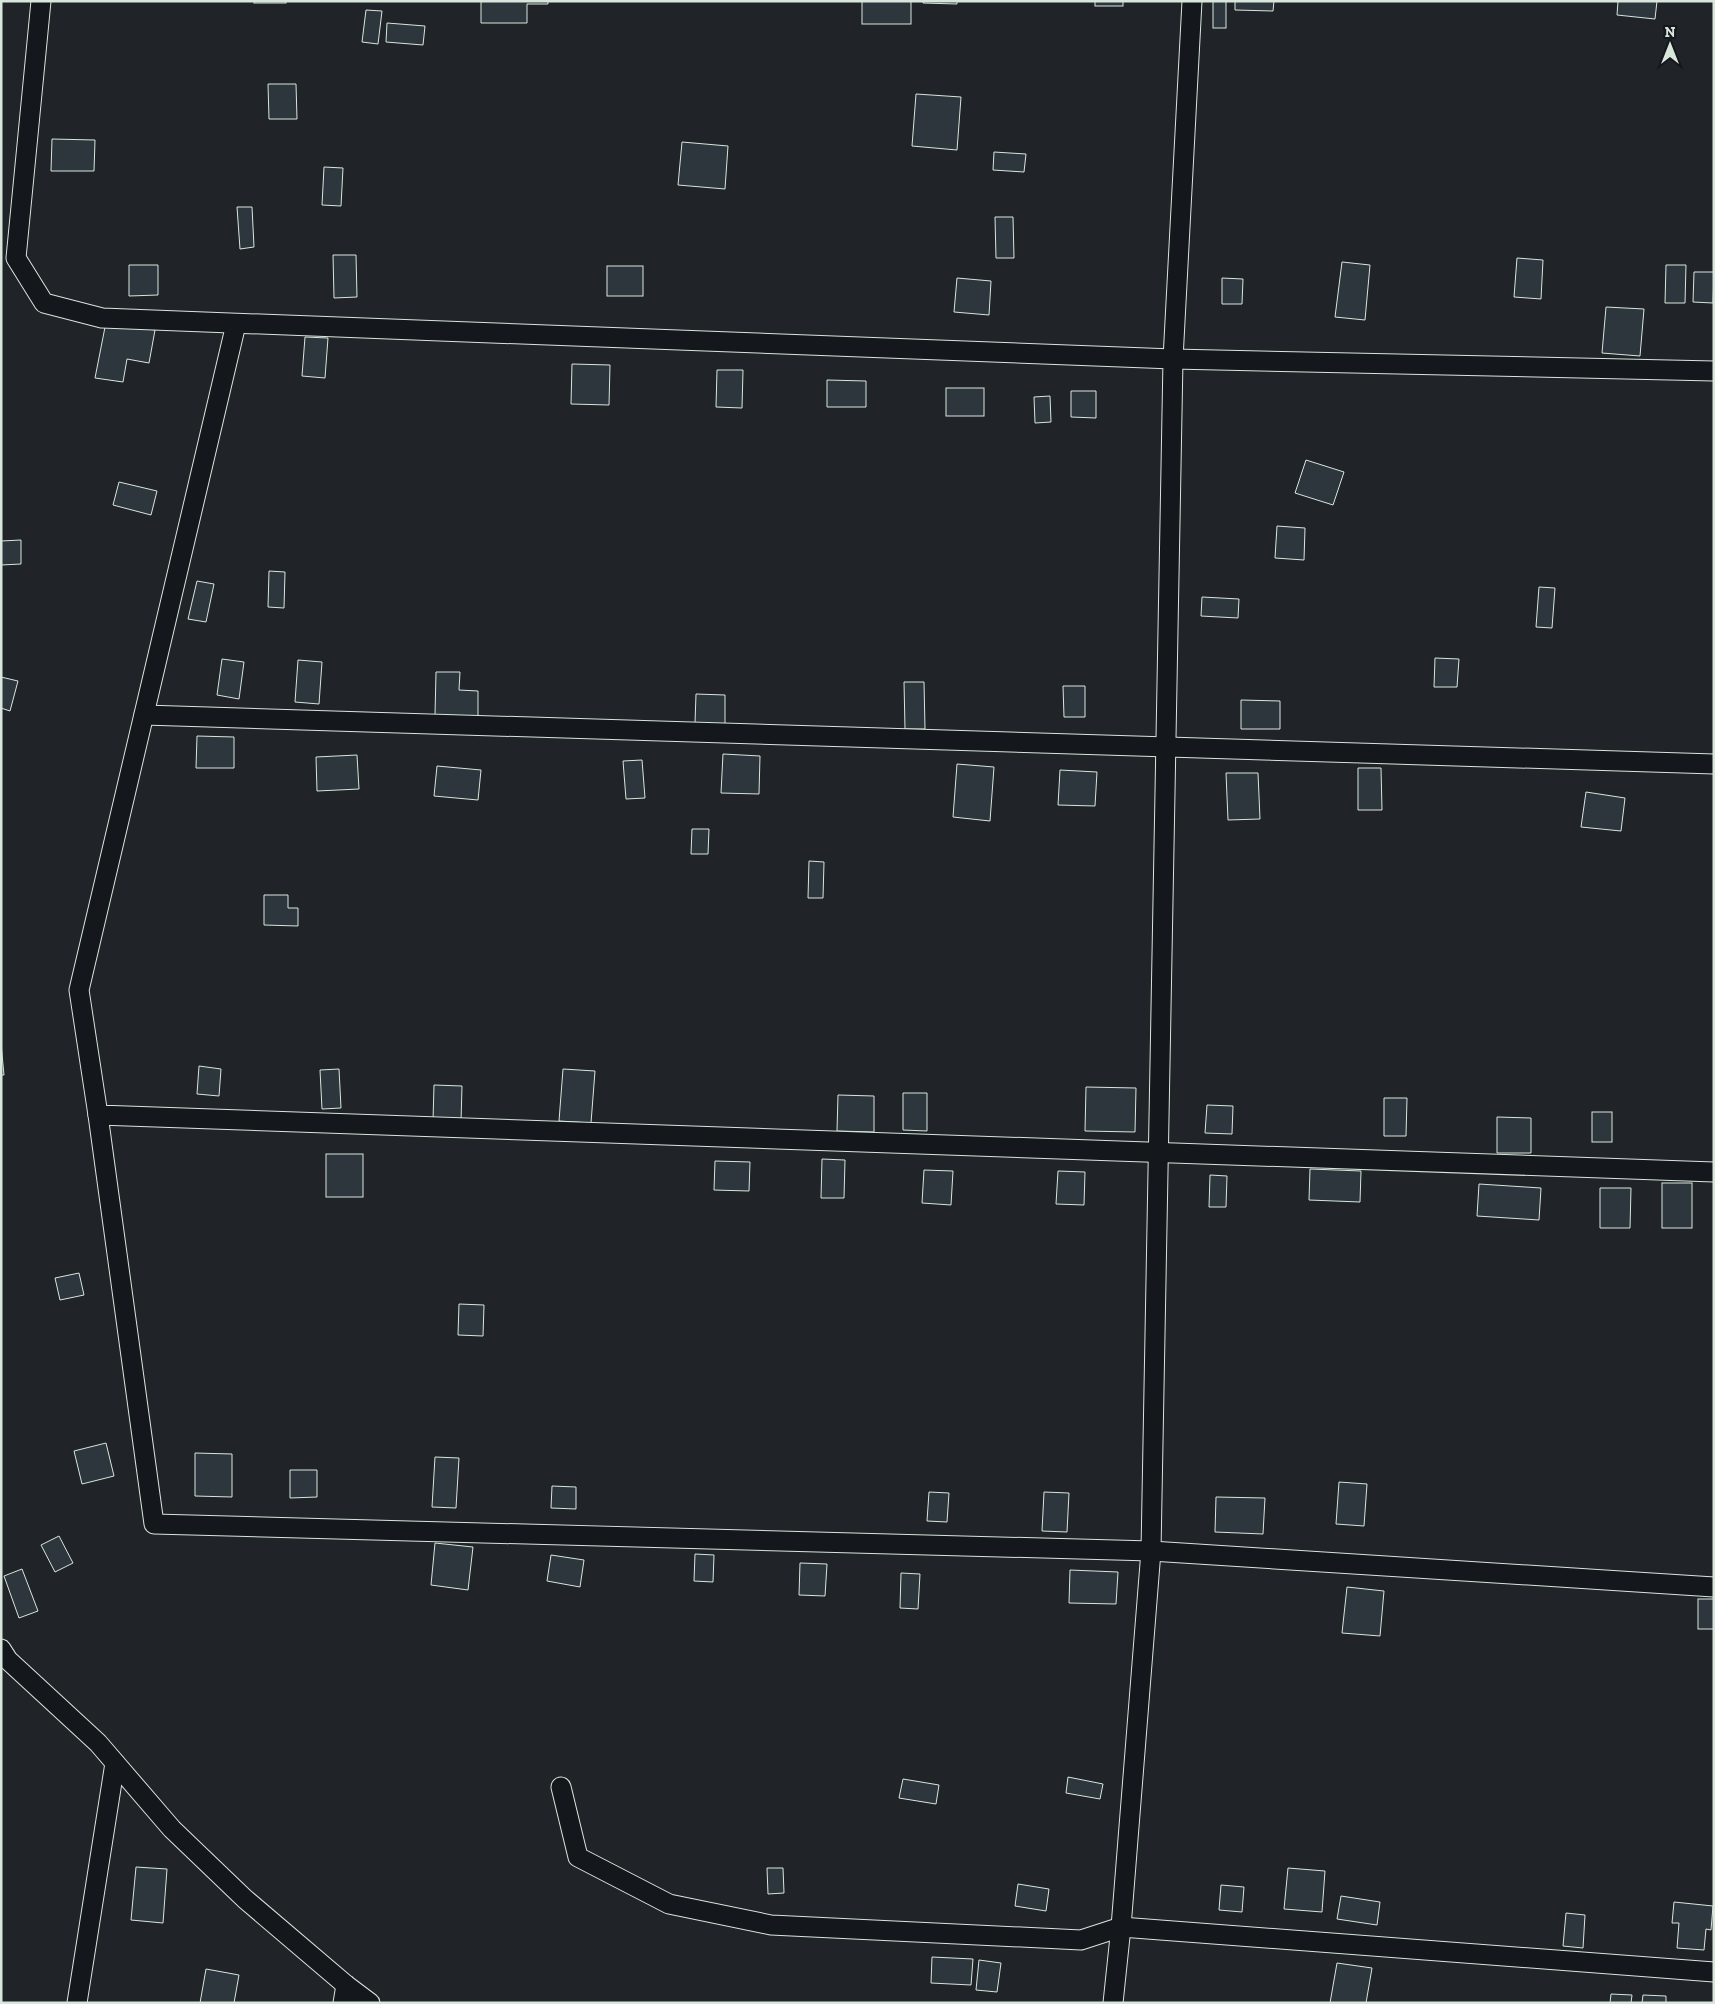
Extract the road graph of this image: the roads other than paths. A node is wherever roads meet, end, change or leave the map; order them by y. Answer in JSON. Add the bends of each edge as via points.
{"nodes":[{"id":1,"x":42,"y":1,"type":"edge"},
{"id":2,"x":1192,"y":1,"type":"edge"},
{"id":3,"x":236,"y":324,"type":"junction"},
{"id":4,"x":1173,"y":359,"type":"junction"},
{"id":5,"x":1714,"y":371,"type":"edge"},
{"id":6,"x":144,"y":715,"type":"junction"},
{"id":7,"x":1166,"y":747,"type":"junction"},
{"id":8,"x":1714,"y":764,"type":"edge"},
{"id":9,"x":98,"y":1115,"type":"junction"},
{"id":10,"x":1158,"y":1153,"type":"junction"},
{"id":11,"x":1714,"y":1172,"type":"edge"},
{"id":12,"x":1151,"y":1551,"type":"junction"},
{"id":13,"x":1714,"y":1587,"type":"edge"},
{"id":14,"x":1,"y":1649,"type":"edge"},
{"id":15,"x":115,"y":1763,"type":"junction"},
{"id":16,"x":561,"y":1787,"type":"dead end"},
{"id":17,"x":1122,"y":1927,"type":"junction"},
{"id":18,"x":1714,"y":1972,"type":"edge"},
{"id":19,"x":345,"y":1994,"type":"edge"},
{"id":20,"x":77,"y":2003,"type":"edge"},
{"id":21,"x":370,"y":2003,"type":"edge"},
{"id":22,"x":1113,"y":2003,"type":"edge"}],
"edges":[{"from":1,"to":3,"type":"lane","via":[[16,258],[44,303],[102,318]]},
{"from":2,"to":4,"type":"lane"},
{"from":3,"to":4,"type":"lane"},
{"from":3,"to":6,"type":"lane"},
{"from":4,"to":5,"type":"lane"},
{"from":4,"to":7,"type":"lane"},
{"from":6,"to":7,"type":"lane"},
{"from":6,"to":9,"type":"lane","via":[[79,990]]},
{"from":7,"to":8,"type":"lane"},
{"from":7,"to":10,"type":"lane"},
{"from":9,"to":10,"type":"lane"},
{"from":9,"to":12,"type":"lane","via":[[154,1524]]},
{"from":10,"to":11,"type":"lane"},
{"from":10,"to":12,"type":"lane"},
{"from":12,"to":13,"type":"lane"},
{"from":12,"to":17,"type":"lane"},
{"from":14,"to":15,"type":"lane","via":[[8,1660],[98,1743]]},
{"from":15,"to":19,"type":"lane","via":[[172,1829]]},
{"from":15,"to":20,"type":"lane"},
{"from":16,"to":17,"type":"lane","via":[[578,1857],[669,1904],[771,1925],[1081,1940]]},
{"from":17,"to":18,"type":"lane"},
{"from":17,"to":22,"type":"lane"},
{"from":19,"to":21,"type":"lane"}]}
